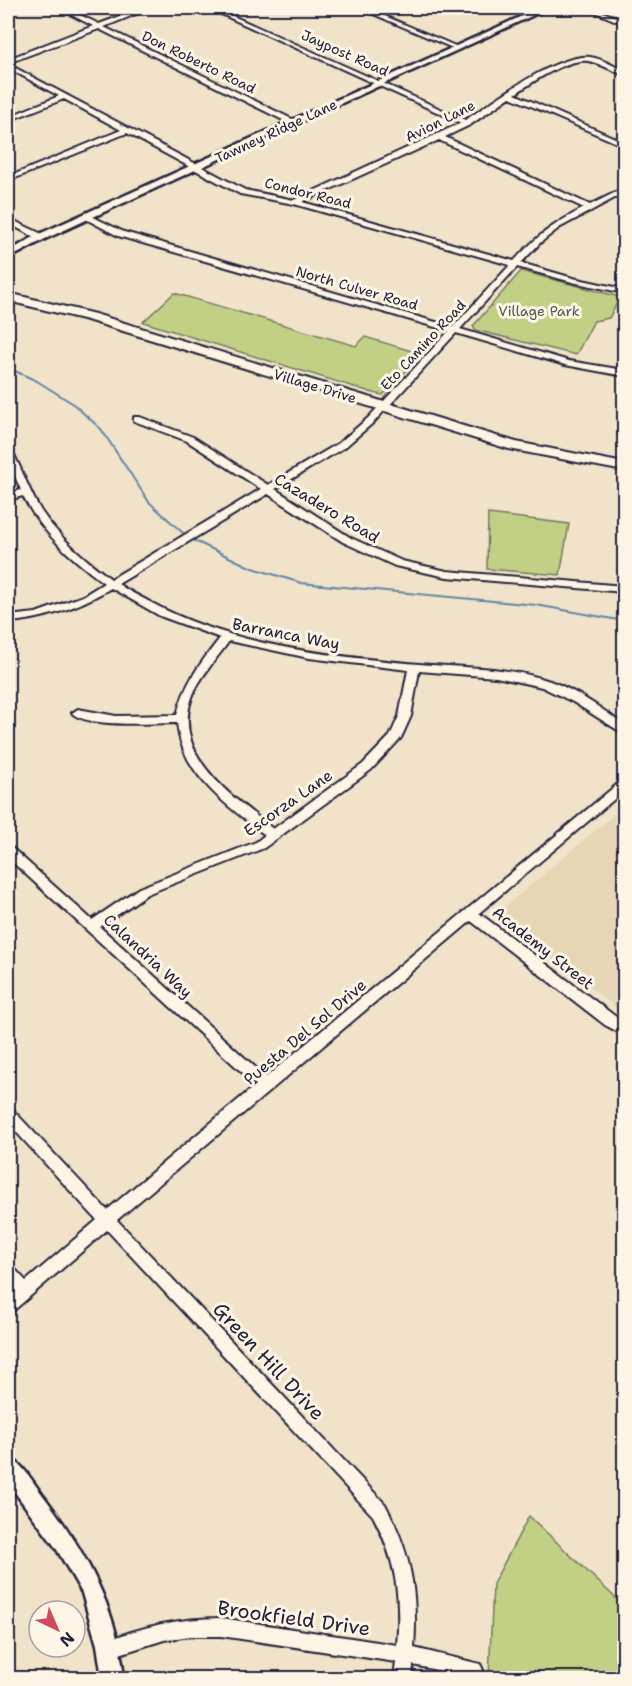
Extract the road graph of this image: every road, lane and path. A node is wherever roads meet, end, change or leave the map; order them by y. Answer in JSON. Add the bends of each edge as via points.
{"nodes":[{"id":1,"x":62,"y":8,"type":"edge"},
{"id":2,"x":148,"y":8,"type":"edge"},
{"id":3,"x":211,"y":8,"type":"edge"},
{"id":4,"x":362,"y":8,"type":"edge"},
{"id":5,"x":538,"y":8,"type":"edge"},
{"id":6,"x":588,"y":8,"type":"edge"},
{"id":7,"x":624,"y":22,"type":"edge"},
{"id":8,"x":99,"y":26,"type":"junction"},
{"id":9,"x":457,"y":48,"type":"junction"},
{"id":10,"x":8,"y":64,"type":"edge"},
{"id":11,"x":624,"y":73,"type":"edge"},
{"id":12,"x":378,"y":84,"type":"junction"},
{"id":13,"x":510,"y":94,"type":"junction"},
{"id":14,"x":65,"y":96,"type":"junction"},
{"id":15,"x":8,"y":119,"type":"edge"},
{"id":16,"x":294,"y":122,"type":"junction"},
{"id":17,"x":467,"y":123,"type":"junction"},
{"id":18,"x":127,"y":130,"type":"junction"},
{"id":19,"x":439,"y":137,"type":"junction"},
{"id":20,"x":624,"y":144,"type":"edge"},
{"id":21,"x":197,"y":167,"type":"junction"},
{"id":22,"x":8,"y":179,"type":"edge"},
{"id":23,"x":624,"y":190,"type":"edge"},
{"id":24,"x":295,"y":202,"type":"junction"},
{"id":25,"x":590,"y":208,"type":"junction"},
{"id":26,"x":86,"y":217,"type":"junction"},
{"id":27,"x":8,"y":220,"type":"edge"},
{"id":28,"x":41,"y":237,"type":"junction"},
{"id":29,"x":8,"y":256,"type":"edge"},
{"id":30,"x":517,"y":264,"type":"junction"},
{"id":31,"x":624,"y":291,"type":"edge"},
{"id":32,"x":8,"y":297,"type":"edge"},
{"id":33,"x":456,"y":331,"type":"junction"},
{"id":34,"x":624,"y":373,"type":"edge"},
{"id":35,"x":384,"y":407,"type":"junction"},
{"id":36,"x":136,"y":419,"type":"dead end"},
{"id":37,"x":8,"y":453,"type":"edge"},
{"id":38,"x":624,"y":467,"type":"edge"},
{"id":39,"x":269,"y":490,"type":"junction"},
{"id":40,"x":26,"y":492,"type":"junction"},
{"id":41,"x":8,"y":497,"type":"edge"},
{"id":42,"x":110,"y":585,"type":"junction"},
{"id":43,"x":624,"y":589,"type":"edge"},
{"id":44,"x":8,"y":620,"type":"edge"},
{"id":45,"x":225,"y":639,"type":"junction"},
{"id":46,"x":414,"y":667,"type":"junction"},
{"id":47,"x":78,"y":714,"type":"dead end"},
{"id":48,"x":181,"y":719,"type":"junction"},
{"id":49,"x":624,"y":730,"type":"edge"},
{"id":50,"x":624,"y":785,"type":"edge"},
{"id":51,"x":274,"y":836,"type":"junction"},
{"id":52,"x":8,"y":851,"type":"edge"},
{"id":53,"x":471,"y":914,"type":"junction"},
{"id":54,"x":92,"y":926,"type":"junction"},
{"id":55,"x":624,"y":1029,"type":"edge"},
{"id":56,"x":266,"y":1086,"type":"junction"},
{"id":57,"x":8,"y":1114,"type":"edge"},
{"id":58,"x":107,"y":1220,"type":"junction"},
{"id":59,"x":8,"y":1272,"type":"edge"},
{"id":60,"x":24,"y":1292,"type":"junction"},
{"id":61,"x":8,"y":1306,"type":"edge"},
{"id":62,"x":8,"y":1467,"type":"edge"},
{"id":63,"x":110,"y":1648,"type":"junction"},
{"id":64,"x":405,"y":1656,"type":"junction"},
{"id":65,"x":474,"y":1670,"type":"dead end"},
{"id":66,"x":113,"y":1678,"type":"edge"},
{"id":67,"x":403,"y":1678,"type":"edge"}],
"edges":[{"from":1,"to":8,"type":"street","name":"Don Roberto Road"},
{"from":2,"to":8,"type":"street"},
{"from":3,"to":12,"type":"street","name":"Jaypost Road"},
{"from":4,"to":9,"type":"street"},
{"from":5,"to":9,"type":"street","name":"Tawney Ridge Lane"},
{"from":6,"to":7,"type":"street"},
{"from":8,"to":10,"type":"street"},
{"from":8,"to":16,"type":"street","name":"Don Roberto Road"},
{"from":9,"to":12,"type":"street","name":"Tawney Ridge Lane"},
{"from":10,"to":14,"type":"street","name":"Condor Road"},
{"from":11,"to":13,"type":"street","name":"Avion Lane","via":[[591,59],[574,59]]},
{"from":12,"to":16,"type":"street","name":"Tawney Ridge Lane"},
{"from":12,"to":17,"type":"street","name":"Jaypost Road"},
{"from":13,"to":17,"type":"street","name":"Avion Lane"},
{"from":13,"to":20,"type":"street"},
{"from":14,"to":15,"type":"street"},
{"from":14,"to":18,"type":"street","name":"Condor Road"},
{"from":16,"to":21,"type":"street","name":"Tawney Ridge Lane"},
{"from":17,"to":19,"type":"street","name":"Avion Lane"},
{"from":18,"to":21,"type":"street","name":"Condor Road"},
{"from":18,"to":22,"type":"street"},
{"from":19,"to":24,"type":"street","name":"Avion Lane"},
{"from":19,"to":25,"type":"street"},
{"from":21,"to":24,"type":"street","name":"Condor Road","via":[[243,192]]},
{"from":21,"to":26,"type":"street","name":"Tawney Ridge Lane"},
{"from":23,"to":25,"type":"street","name":"Eto Camino Road"},
{"from":24,"to":30,"type":"street","name":"Condor Road"},
{"from":25,"to":30,"type":"street","name":"Eto Camino Road","via":[[546,233]]},
{"from":26,"to":28,"type":"street","name":"Tawney Ridge Lane"},
{"from":26,"to":33,"type":"street","name":"North Culver Road","via":[[121,234]]},
{"from":27,"to":28,"type":"street"},
{"from":28,"to":29,"type":"street","name":"Tawney Ridge Lane"},
{"from":30,"to":31,"type":"street","name":"Condor Road"},
{"from":30,"to":33,"type":"street","name":"Eto Camino Road"},
{"from":32,"to":35,"type":"main road","name":"Village Drive","via":[[92,317]]},
{"from":33,"to":34,"type":"street","name":"North Culver Road","via":[[568,363]]},
{"from":33,"to":35,"type":"street","name":"Eto Camino Road"},
{"from":35,"to":38,"type":"main road","name":"Village Drive","via":[[514,446]]},
{"from":35,"to":39,"type":"street","name":"Eto Camino Road","via":[[342,445]]},
{"from":36,"to":39,"type":"street","name":"Cazadero Road","via":[[190,439]]},
{"from":37,"to":40,"type":"street","name":"Barranca Way"},
{"from":39,"to":42,"type":"street","name":"Eto Camino Road"},
{"from":39,"to":43,"type":"street","name":"Cazadero Road","via":[[347,540],[399,564],[447,574]]},
{"from":40,"to":41,"type":"street"},
{"from":40,"to":42,"type":"street","name":"Barranca Way","via":[[57,538]]},
{"from":42,"to":44,"type":"street","name":"Eto Camino Road","via":[[60,609]]},
{"from":42,"to":45,"type":"street","name":"Barranca Way","via":[[165,615]]},
{"from":45,"to":46,"type":"street","name":"Barranca Way","via":[[337,660]]},
{"from":45,"to":48,"type":"street","via":[[188,694]]},
{"from":46,"to":49,"type":"street","name":"Barranca Way","via":[[489,673],[545,684]]},
{"from":46,"to":51,"type":"street","name":"Escorza Lane","via":[[405,716],[383,753]]},
{"from":47,"to":48,"type":"street","via":[[116,720]]},
{"from":48,"to":51,"type":"street","via":[[184,744],[197,768]]},
{"from":50,"to":53,"type":"street","name":"Puesta Del Sol Drive"},
{"from":51,"to":54,"type":"street","name":"Escorza Lane","via":[[247,851],[143,891]]},
{"from":52,"to":54,"type":"street","name":"Calandria Way"},
{"from":53,"to":55,"type":"street","name":"Academy Street"},
{"from":53,"to":56,"type":"street","name":"Puesta Del Sol Drive"},
{"from":54,"to":56,"type":"street","name":"Calandria Way"},
{"from":56,"to":58,"type":"street","name":"Puesta Del Sol Drive"},
{"from":57,"to":58,"type":"street","name":"Green Hill Drive"},
{"from":58,"to":60,"type":"street","name":"Puesta Del Sol Drive"},
{"from":58,"to":64,"type":"street","name":"Green Hill Drive","via":[[380,1510],[395,1539],[405,1572]]},
{"from":59,"to":60,"type":"street"},
{"from":60,"to":61,"type":"street","name":"Puesta Del Sol Drive"},
{"from":62,"to":63,"type":"street","via":[[78,1561],[95,1595]]},
{"from":63,"to":64,"type":"street","name":"Brookfield Drive","via":[[161,1630],[195,1626]]},
{"from":63,"to":66,"type":"street"},
{"from":64,"to":65,"type":"street","name":"Brookfield Drive"},
{"from":64,"to":67,"type":"street","name":"Green Hill Drive"}]}
